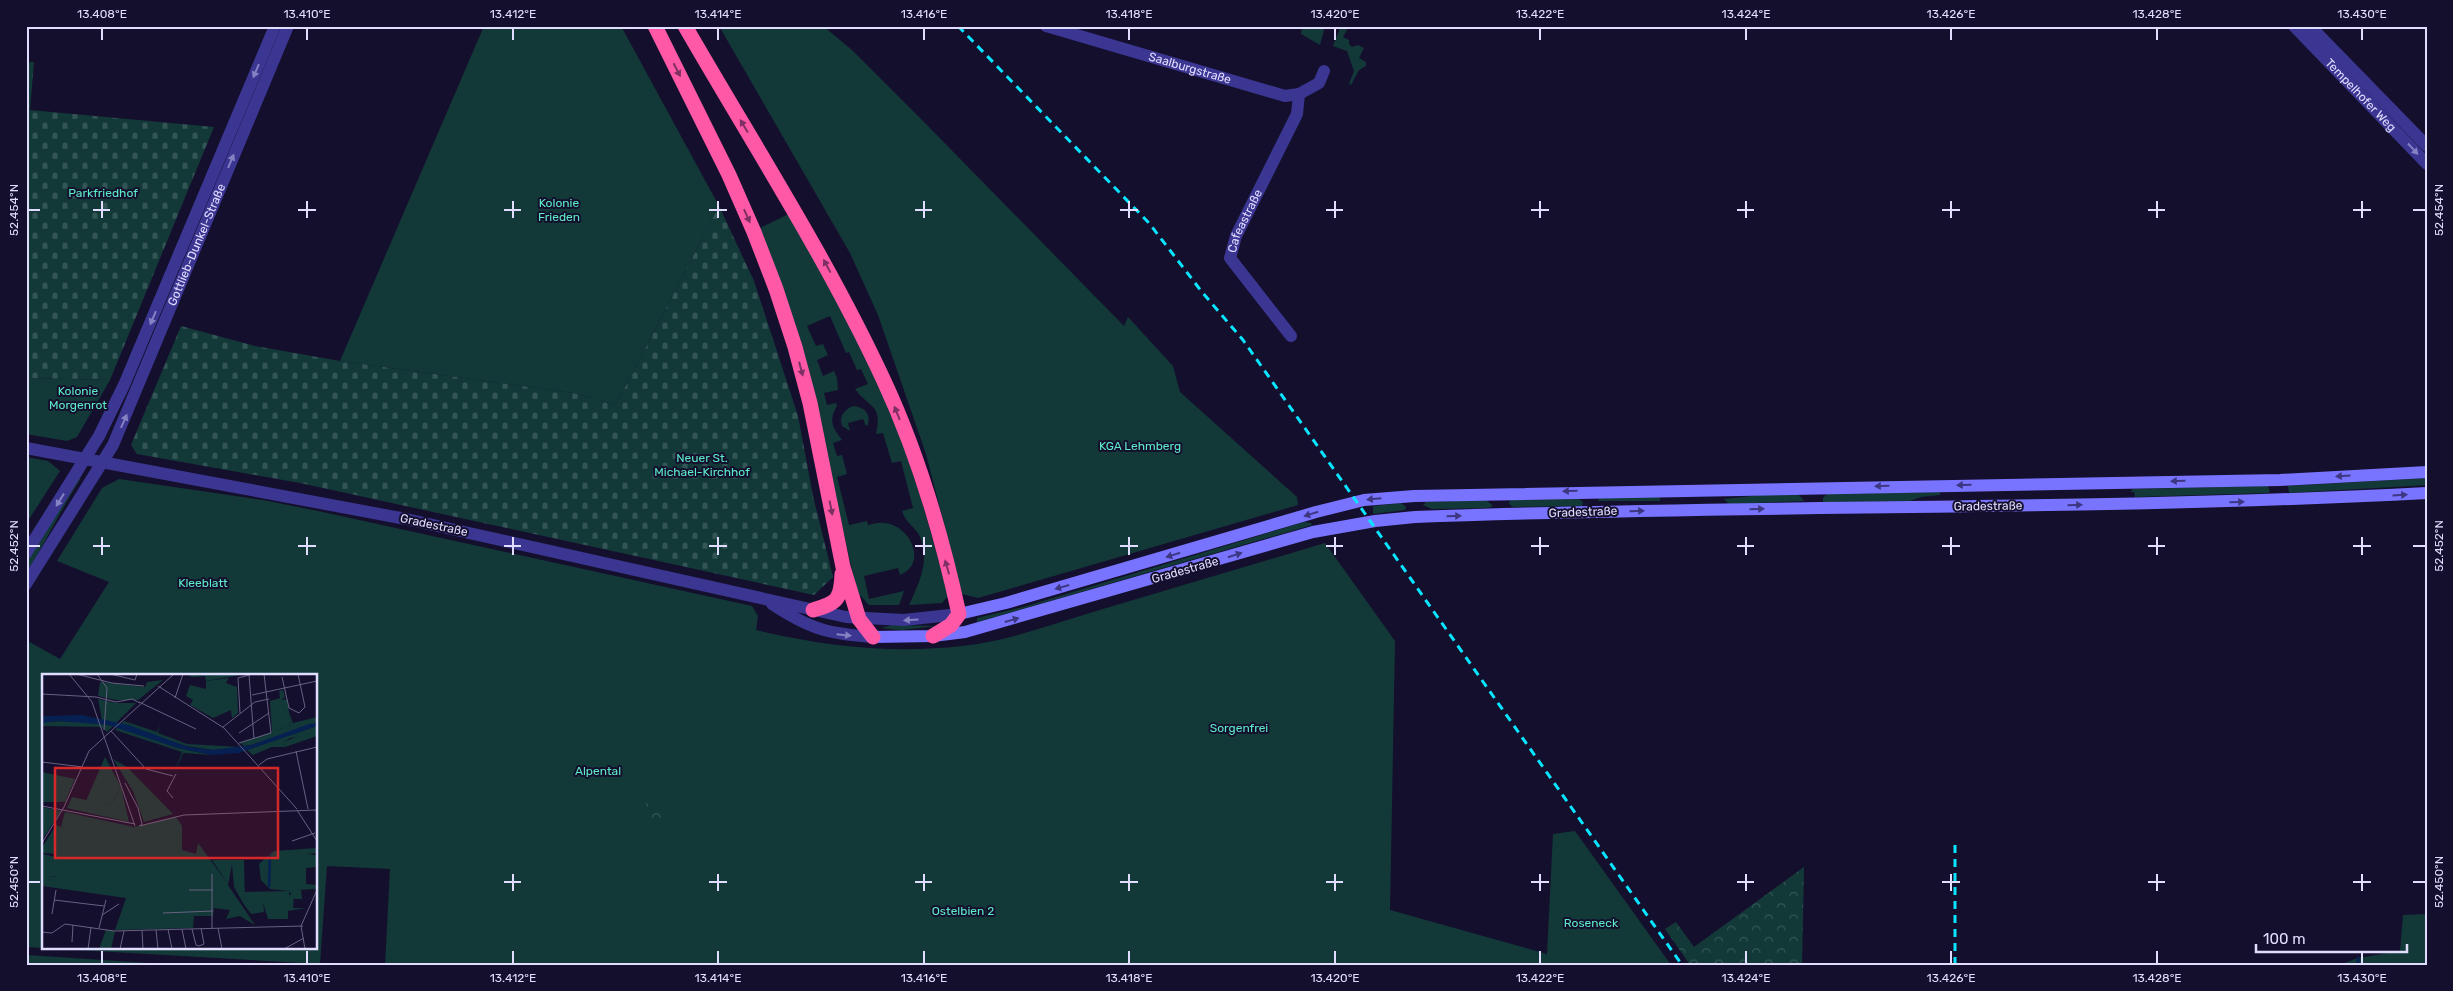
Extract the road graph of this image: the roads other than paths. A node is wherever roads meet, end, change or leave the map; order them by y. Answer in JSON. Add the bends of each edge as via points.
{"nodes":[{"id":1,"x":275,"y":26,"type":"edge"},
{"id":2,"x":288,"y":26,"type":"edge"},
{"id":3,"x":655,"y":26,"type":"edge"},
{"id":4,"x":685,"y":26,"type":"edge"},
{"id":5,"x":1046,"y":26,"type":"edge"},
{"id":6,"x":2294,"y":26,"type":"edge"},
{"id":7,"x":2310,"y":26,"type":"edge"},
{"id":8,"x":1324,"y":71,"type":"dead end"},
{"id":9,"x":1299,"y":94,"type":"junction"},
{"id":10,"x":2427,"y":146,"type":"edge"},
{"id":11,"x":2427,"y":164,"type":"edge"},
{"id":12,"x":1291,"y":336,"type":"dead end"},
{"id":13,"x":26,"y":448,"type":"edge"},
{"id":14,"x":86,"y":458,"type":"junction"},
{"id":15,"x":102,"y":461,"type":"junction"},
{"id":16,"x":2427,"y":472,"type":"edge"},
{"id":17,"x":2427,"y":493,"type":"edge"},
{"id":18,"x":26,"y":552,"type":"edge"},
{"id":19,"x":843,"y":567,"type":"junction"},
{"id":20,"x":26,"y":584,"type":"edge"},
{"id":21,"x":764,"y":599,"type":"junction"},
{"id":22,"x":813,"y":610,"type":"junction"},
{"id":23,"x":959,"y":614,"type":"junction"},
{"id":24,"x":859,"y":619,"type":"junction"},
{"id":25,"x":933,"y":636,"type":"junction"},
{"id":26,"x":873,"y":637,"type":"junction"}],
"edges":[{"from":1,"to":14,"type":"street","name":"Gottlieb-Dunkel-Straße","one_way":true,"via":[[124,385]]},
{"from":15,"to":2,"type":"street","name":"Gottlieb-Dunkel-Straße","one_way":true,"via":[[130,407]]},
{"from":3,"to":19,"type":"highway","one_way":true,"via":[[729,175],[776,289],[810,404]]},
{"from":23,"to":4,"type":"highway","one_way":true,"via":[[928,498],[885,383],[824,261]]},
{"from":5,"to":9,"type":"street","name":"Saalburgstraße","via":[[1285,96]]},
{"from":6,"to":11,"type":"street","name":"Tempelhofer Weg","one_way":true},
{"from":7,"to":10,"type":"street","name":"Tempelhofer Weg"},
{"from":8,"to":9,"type":"street","via":[[1319,83]]},
{"from":9,"to":12,"type":"street","name":"Cafeastraße","via":[[1297,114],[1236,236],[1230,258]]},
{"from":13,"to":14,"type":"street","name":"Gradestraße"},
{"from":14,"to":15,"type":"street","name":"Gradestraße"},
{"from":14,"to":18,"type":"street","name":"Gottlieb-Dunkel-Straße","one_way":true},
{"from":15,"to":20,"type":"street","name":"Gottlieb-Dunkel-Straße"},
{"from":15,"to":21,"type":"street","name":"Gradestraße","via":[[406,519]]},
{"from":16,"to":23,"type":"main road","name":"Gradestraße","one_way":true,"via":[[2280,480],[1501,493],[1364,500],[1016,601]]},
{"from":25,"to":17,"type":"main road","name":"Gradestraße","one_way":true,"via":[[985,627],[1313,532],[1415,517],[1658,510],[2152,504]]},
{"from":19,"to":22,"type":"highway","via":[[838,598],[831,605]]},
{"from":19,"to":24,"type":"highway"},
{"from":21,"to":22,"type":"street","name":"Gradestraße"},
{"from":21,"to":26,"type":"street","name":"Gradestraße","one_way":true,"via":[[828,633]]},
{"from":22,"to":24,"type":"street","name":"Gradestraße"},
{"from":23,"to":24,"type":"street","name":"Gradestraße","one_way":true,"via":[[904,620]]},
{"from":23,"to":25,"type":"highway","via":[[951,626]]},
{"from":24,"to":26,"type":"highway"},
{"from":25,"to":26,"type":"main road","name":"Gradestraße"}]}
